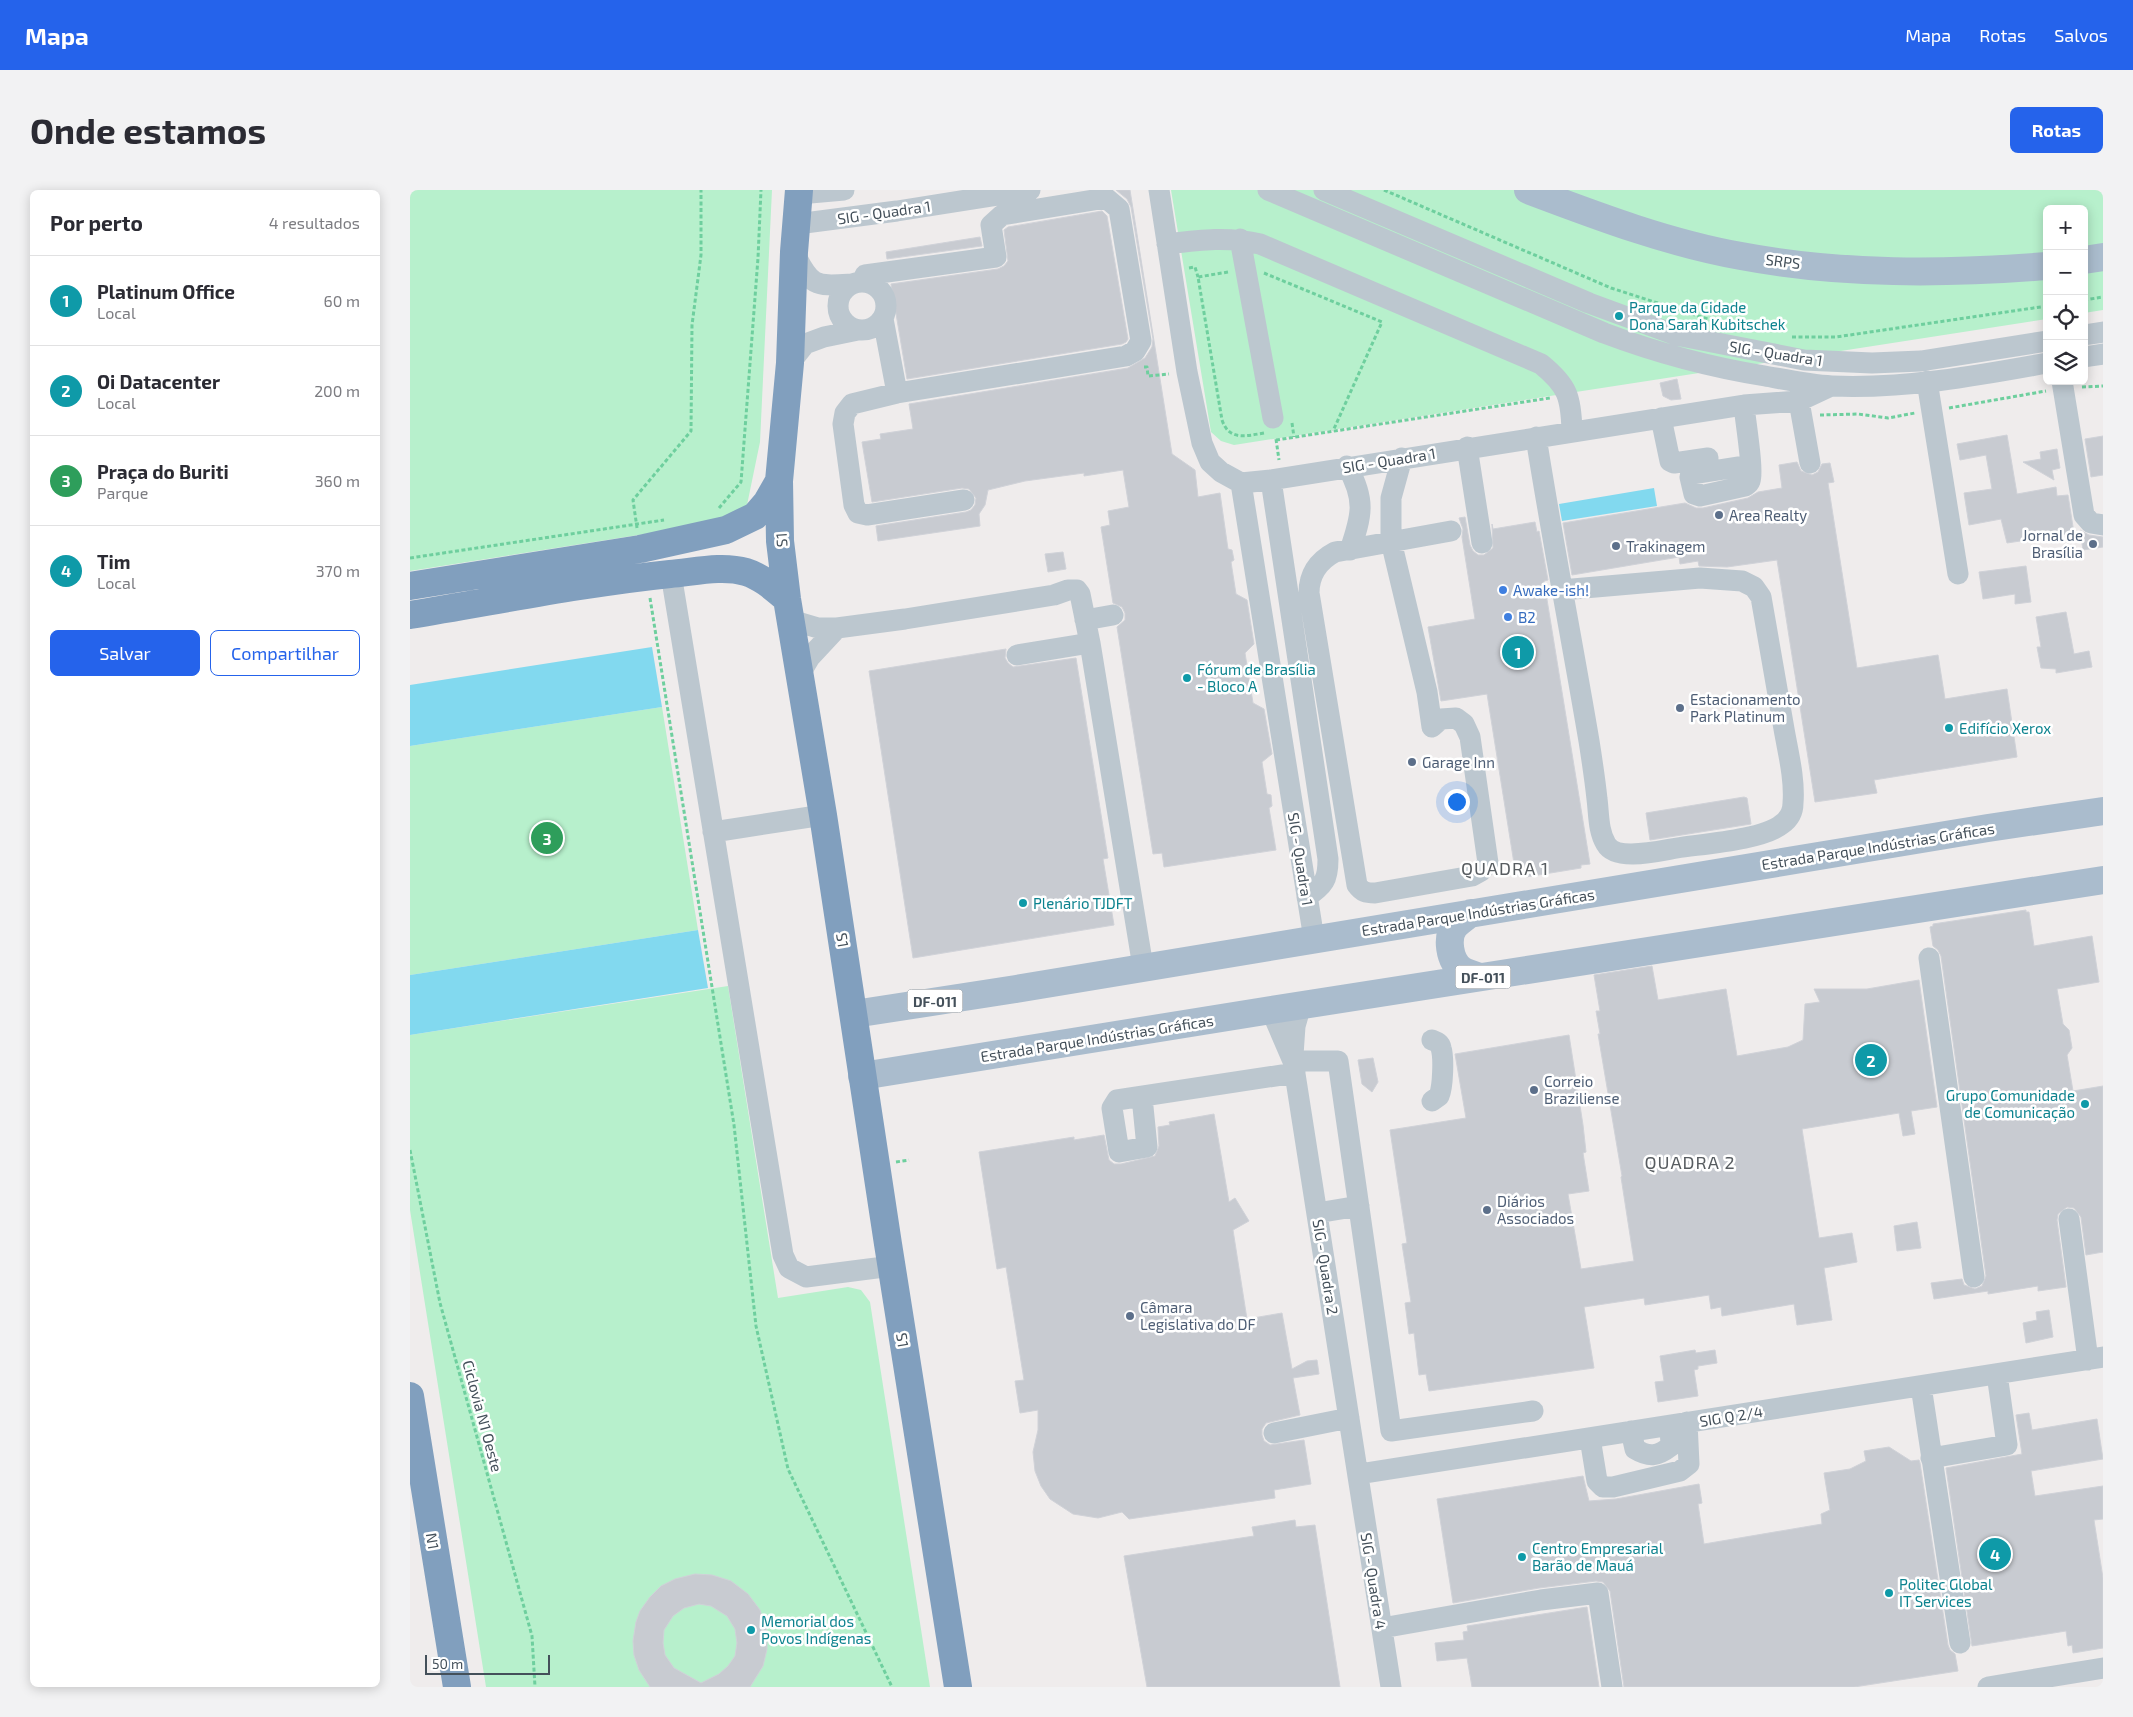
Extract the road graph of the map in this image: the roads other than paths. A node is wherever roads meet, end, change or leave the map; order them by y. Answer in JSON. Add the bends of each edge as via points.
{"nodes":[{"id":1,"x":844,"y":190,"type":"edge"},
{"id":2,"x":1030,"y":190,"type":"edge"},
{"id":3,"x":1159,"y":190,"type":"edge"},
{"id":4,"x":1268,"y":190,"type":"edge"},
{"id":5,"x":1324,"y":190,"type":"edge"},
{"id":6,"x":1528,"y":190,"type":"edge"},
{"id":7,"x":799,"y":192,"type":"edge"},
{"id":8,"x":797,"y":224,"type":"junction"},
{"id":9,"x":1240,"y":239,"type":"junction"},
{"id":10,"x":1167,"y":244,"type":"junction"},
{"id":11,"x":794,"y":252,"type":"junction"},
{"id":12,"x":2103,"y":257,"type":"edge"},
{"id":13,"x":2088,"y":259,"type":"edge"},
{"id":14,"x":2043,"y":266,"type":"edge"},
{"id":15,"x":859,"y":279,"type":"junction"},
{"id":16,"x":883,"y":319,"type":"junction"},
{"id":17,"x":858,"y":330,"type":"junction"},
{"id":18,"x":2103,"y":332,"type":"edge"},
{"id":19,"x":2088,"y":334,"type":"edge"},
{"id":20,"x":2043,"y":342,"type":"edge"},
{"id":21,"x":2103,"y":354,"type":"edge"},
{"id":22,"x":2088,"y":356,"type":"edge"},
{"id":23,"x":790,"y":363,"type":"junction"},
{"id":24,"x":2043,"y":364,"type":"edge"},
{"id":25,"x":1927,"y":381,"type":"junction"},
{"id":26,"x":2062,"y":385,"type":"edge"},
{"id":27,"x":1831,"y":386,"type":"junction"},
{"id":28,"x":897,"y":393,"type":"junction"},
{"id":29,"x":1744,"y":405,"type":"junction"},
{"id":30,"x":1801,"y":410,"type":"junction"},
{"id":31,"x":1273,"y":418,"type":"road end"},
{"id":32,"x":1661,"y":418,"type":"junction"},
{"id":33,"x":1572,"y":431,"type":"junction"},
{"id":34,"x":1536,"y":437,"type":"junction"},
{"id":35,"x":1467,"y":448,"type":"junction"},
{"id":36,"x":1402,"y":458,"type":"junction"},
{"id":37,"x":1708,"y":458,"type":"dead end"},
{"id":38,"x":1810,"y":463,"type":"dead end"},
{"id":39,"x":1750,"y":465,"type":"dead end"},
{"id":40,"x":1347,"y":466,"type":"junction"},
{"id":41,"x":1276,"y":479,"type":"junction"},
{"id":42,"x":779,"y":481,"type":"junction"},
{"id":43,"x":1241,"y":483,"type":"junction"},
{"id":44,"x":964,"y":500,"type":"dead end"},
{"id":45,"x":2103,"y":525,"type":"edge"},
{"id":46,"x":1451,"y":530,"type":"dead end"},
{"id":47,"x":1392,"y":541,"type":"junction"},
{"id":48,"x":1482,"y":543,"type":"dead end"},
{"id":49,"x":1350,"y":550,"type":"junction"},
{"id":50,"x":672,"y":574,"type":"junction"},
{"id":51,"x":1958,"y":574,"type":"dead end"},
{"id":52,"x":410,"y":586,"type":"edge"},
{"id":53,"x":1561,"y":590,"type":"junction"},
{"id":54,"x":789,"y":609,"type":"junction"},
{"id":55,"x":1082,"y":610,"type":"junction"},
{"id":56,"x":410,"y":615,"type":"edge"},
{"id":57,"x":1112,"y":615,"type":"dead end"},
{"id":58,"x":837,"y":628,"type":"junction"},
{"id":59,"x":1090,"y":643,"type":"junction"},
{"id":60,"x":1017,"y":655,"type":"dead end"},
{"id":61,"x":800,"y":674,"type":"junction"},
{"id":62,"x":2103,"y":812,"type":"edge"},
{"id":63,"x":823,"y":815,"type":"junction"},
{"id":64,"x":713,"y":832,"type":"junction"},
{"id":65,"x":2103,"y":880,"type":"edge"},
{"id":66,"x":1307,"y":897,"type":"junction"},
{"id":67,"x":1471,"y":913,"type":"junction"},
{"id":68,"x":1314,"y":939,"type":"junction"},
{"id":69,"x":1929,"y":958,"type":"dead end"},
{"id":70,"x":1143,"y":967,"type":"junction"},
{"id":71,"x":1480,"y":978,"type":"junction"},
{"id":72,"x":1301,"y":1005,"type":"junction"},
{"id":73,"x":1271,"y":1010,"type":"junction"},
{"id":74,"x":854,"y":1014,"type":"junction"},
{"id":75,"x":1432,"y":1040,"type":"dead end"},
{"id":76,"x":1294,"y":1067,"type":"junction"},
{"id":77,"x":862,"y":1076,"type":"junction"},
{"id":78,"x":1142,"y":1097,"type":"dead end"},
{"id":79,"x":1432,"y":1100,"type":"dead end"},
{"id":80,"x":1359,"y":1206,"type":"junction"},
{"id":81,"x":1317,"y":1213,"type":"junction"},
{"id":82,"x":2069,"y":1219,"type":"dead end"},
{"id":83,"x":892,"y":1266,"type":"junction"},
{"id":84,"x":1974,"y":1277,"type":"dead end"},
{"id":85,"x":2096,"y":1358,"type":"edge"},
{"id":86,"x":1997,"y":1374,"type":"junction"},
{"id":87,"x":1921,"y":1386,"type":"junction"},
{"id":88,"x":410,"y":1396,"type":"edge"},
{"id":89,"x":1533,"y":1410,"type":"dead end"},
{"id":90,"x":1350,"y":1418,"type":"junction"},
{"id":91,"x":1678,"y":1424,"type":"junction"},
{"id":92,"x":413,"y":1430,"type":"edge"},
{"id":93,"x":1274,"y":1433,"type":"dead end"},
{"id":94,"x":1590,"y":1438,"type":"junction"},
{"id":95,"x":1931,"y":1458,"type":"junction"},
{"id":96,"x":1358,"y":1474,"type":"junction"},
{"id":97,"x":1382,"y":1628,"type":"junction"},
{"id":98,"x":1960,"y":1644,"type":"dead end"},
{"id":99,"x":2103,"y":1668,"type":"edge"},
{"id":100,"x":457,"y":1687,"type":"edge"},
{"id":101,"x":958,"y":1687,"type":"edge"},
{"id":102,"x":1391,"y":1687,"type":"edge"},
{"id":103,"x":1612,"y":1687,"type":"edge"},
{"id":104,"x":1988,"y":1687,"type":"edge"}],
"edges":[{"from":1,"to":7,"type":"street","name":"SIG - Quadra 1"},
{"from":2,"to":8,"type":"street","name":"SIG - Quadra 1"},
{"from":3,"to":10,"type":"street"},
{"from":4,"to":27,"type":"street","name":"SIG - Quadra 1","via":[[1645,348],[1714,368]]},
{"from":5,"to":20,"type":"street","name":"SIG - Quadra 1","via":[[1589,304],[1676,335],[1804,360],[1872,364],[1921,361]]},
{"from":6,"to":14,"type":"main road","name":"SRPS","via":[[1661,236],[1741,256],[1837,268],[1924,272]]},
{"from":7,"to":8,"type":"highway","name":"S1"},
{"from":8,"to":11,"type":"highway","name":"S1"},
{"from":9,"to":10,"type":"street"},
{"from":9,"to":31,"type":"street"},
{"from":9,"to":33,"type":"street","via":[[1260,244],[1541,364],[1557,377],[1568,394]]},
{"from":10,"to":43,"type":"street","via":[[1202,444],[1210,462],[1220,472]]},
{"from":11,"to":15,"type":"street","via":[[804,274],[821,286]]},
{"from":11,"to":23,"type":"highway","name":"S1"},
{"from":12,"to":13,"type":"main road"},
{"from":15,"to":16,"type":"street","via":[[876,286],[884,296],[887,308]]},
{"from":15,"to":17,"type":"street","via":[[843,291],[838,303],[840,315],[847,325]]},
{"from":15,"to":28,"type":"street","via":[[996,257],[991,225],[1002,215],[1106,198],[1119,209],[1140,341],[1135,351],[1126,356]]},
{"from":16,"to":17,"type":"street","via":[[872,329]]},
{"from":16,"to":28,"type":"street"},
{"from":17,"to":23,"type":"street","via":[[805,344]]},
{"from":18,"to":19,"type":"street"},
{"from":21,"to":22,"type":"street"},
{"from":23,"to":42,"type":"highway","name":"S1"},
{"from":24,"to":25,"type":"street","name":"SIG - Quadra 1"},
{"from":25,"to":27,"type":"street","name":"SIG - Quadra 1"},
{"from":25,"to":51,"type":"street"},
{"from":26,"to":45,"type":"street","via":[[2084,516],[2091,523]]},
{"from":27,"to":30,"type":"street","name":"SIG - Quadra 1"},
{"from":28,"to":44,"type":"street","via":[[852,404],[845,413],[854,505],[858,513],[866,515]]},
{"from":29,"to":30,"type":"street","name":"SIG - Quadra 1"},
{"from":29,"to":32,"type":"street","name":"SIG - Quadra 1"},
{"from":29,"to":39,"type":"street"},
{"from":30,"to":38,"type":"street"},
{"from":32,"to":33,"type":"street","name":"SIG - Quadra 1"},
{"from":32,"to":37,"type":"street","via":[[1670,461]]},
{"from":33,"to":34,"type":"street","name":"SIG - Quadra 1"},
{"from":34,"to":35,"type":"street","name":"SIG - Quadra 1"},
{"from":34,"to":53,"type":"street"},
{"from":35,"to":36,"type":"street","name":"SIG - Quadra 1"},
{"from":35,"to":48,"type":"street"},
{"from":36,"to":40,"type":"street","name":"SIG - Quadra 1"},
{"from":36,"to":47,"type":"street","via":[[1391,498]]},
{"from":40,"to":41,"type":"street","name":"SIG - Quadra 1"},
{"from":40,"to":49,"type":"street","via":[[1356,481],[1361,501]]},
{"from":41,"to":43,"type":"street","name":"SIG - Quadra 1"},
{"from":41,"to":66,"type":"street","via":[[1328,859],[1325,882]]},
{"from":42,"to":52,"type":"highway","via":[[755,516],[717,533],[640,549]]},
{"from":42,"to":54,"type":"highway","name":"S1","via":[[780,541]]},
{"from":43,"to":66,"type":"street","name":"SIG - Quadra 1"},
{"from":46,"to":47,"type":"street"},
{"from":47,"to":49,"type":"street"},
{"from":47,"to":49,"type":"street","via":[[1432,727],[1441,719],[1456,718],[1464,724],[1470,737],[1488,863],[1472,876],[1375,893],[1366,893],[1357,885],[1309,593],[1309,581],[1315,569],[1336,552]]},
{"from":50,"to":54,"type":"highway","via":[[712,569],[746,572],[765,581]]},
{"from":50,"to":56,"type":"highway"},
{"from":50,"to":64,"type":"street"},
{"from":53,"to":53,"type":"street","via":[[1606,845],[1613,852],[1624,854],[1654,851],[1752,836],[1781,825],[1790,816],[1794,803],[1790,767],[1761,597],[1754,587],[1742,581],[1700,578]]},
{"from":54,"to":58,"type":"street","via":[[818,628]]},
{"from":54,"to":61,"type":"highway","name":"S1"},
{"from":55,"to":57,"type":"street"},
{"from":55,"to":58,"type":"street","via":[[1080,594],[1077,590],[1068,590],[1054,595]]},
{"from":55,"to":59,"type":"street"},
{"from":58,"to":61,"type":"street","via":[[810,657]]},
{"from":59,"to":60,"type":"street"},
{"from":59,"to":70,"type":"street"},
{"from":61,"to":63,"type":"highway","name":"S1"},
{"from":62,"to":67,"type":"main road","name":"Estrada Parque Indústrias Gráficas","number":"DF-011"},
{"from":63,"to":64,"type":"street"},
{"from":63,"to":74,"type":"highway","name":"S1"},
{"from":64,"to":83,"type":"street","via":[[783,1255],[789,1268],[806,1277]]},
{"from":65,"to":71,"type":"main road","name":"Estrada Parque Indústrias Gráficas","number":"DF-011"},
{"from":66,"to":68,"type":"street","name":"SIG - Quadra 1"},
{"from":67,"to":68,"type":"main road","name":"Estrada Parque Indústrias Gráficas","number":"DF-011"},
{"from":67,"to":71,"type":"main road","via":[[1455,926],[1450,936],[1450,947],[1452,958],[1460,969]]},
{"from":68,"to":70,"type":"main road","name":"Estrada Parque Indústrias Gráficas","number":"DF-011"},
{"from":69,"to":84,"type":"street"},
{"from":70,"to":74,"type":"main road","name":"Estrada Parque Indústrias Gráficas","number":"DF-011"},
{"from":71,"to":72,"type":"main road","name":"Estrada Parque Indústrias Gráficas","number":"DF-011"},
{"from":72,"to":73,"type":"main road","name":"Estrada Parque Indústrias Gráficas","number":"DF-011"},
{"from":72,"to":76,"type":"street","name":"SIG - Quadra 2","via":[[1295,1026]]},
{"from":73,"to":76,"type":"street","name":"SIG - Quadra 2"},
{"from":73,"to":77,"type":"main road","name":"Estrada Parque Indústrias Gráficas","number":"DF-011"},
{"from":74,"to":77,"type":"highway","name":"S1"},
{"from":75,"to":79,"type":"street","via":[[1442,1050],[1442,1084],[1439,1096]]},
{"from":76,"to":78,"type":"street"},
{"from":76,"to":80,"type":"street","via":[[1338,1061]]},
{"from":76,"to":81,"type":"street","name":"SIG - Quadra 2"},
{"from":77,"to":83,"type":"highway","name":"S1"},
{"from":80,"to":81,"type":"street"},
{"from":80,"to":89,"type":"street","via":[[1391,1431]]},
{"from":81,"to":90,"type":"street","name":"SIG - Quadra 2"},
{"from":82,"to":85,"type":"street"},
{"from":83,"to":101,"type":"highway","name":"S1"},
{"from":85,"to":86,"type":"street","name":"SIG Q 2/4"},
{"from":86,"to":87,"type":"street","name":"SIG Q 2/4"},
{"from":86,"to":95,"type":"street","via":[[2007,1445]]},
{"from":87,"to":91,"type":"street","name":"SIG Q 2/4"},
{"from":87,"to":95,"type":"street"},
{"from":88,"to":92,"type":"highway","name":"N1"},
{"from":90,"to":93,"type":"street"},
{"from":90,"to":96,"type":"street","name":"SIG - Quadra 2"},
{"from":91,"to":94,"type":"street","name":"SIG Q 2/4"},
{"from":91,"to":94,"type":"street","via":[[1689,1464],[1680,1471],[1613,1487],[1603,1487],[1597,1481]]},
{"from":92,"to":100,"type":"highway","name":"N1"},
{"from":94,"to":96,"type":"street","name":"SIG Q 2/4"},
{"from":95,"to":98,"type":"street"},
{"from":96,"to":97,"type":"street","name":"SIG - Quadra 4"},
{"from":97,"to":102,"type":"street","name":"SIG - Quadra 4"},
{"from":97,"to":103,"type":"street","via":[[1598,1593]]},
{"from":99,"to":104,"type":"street"}]}
